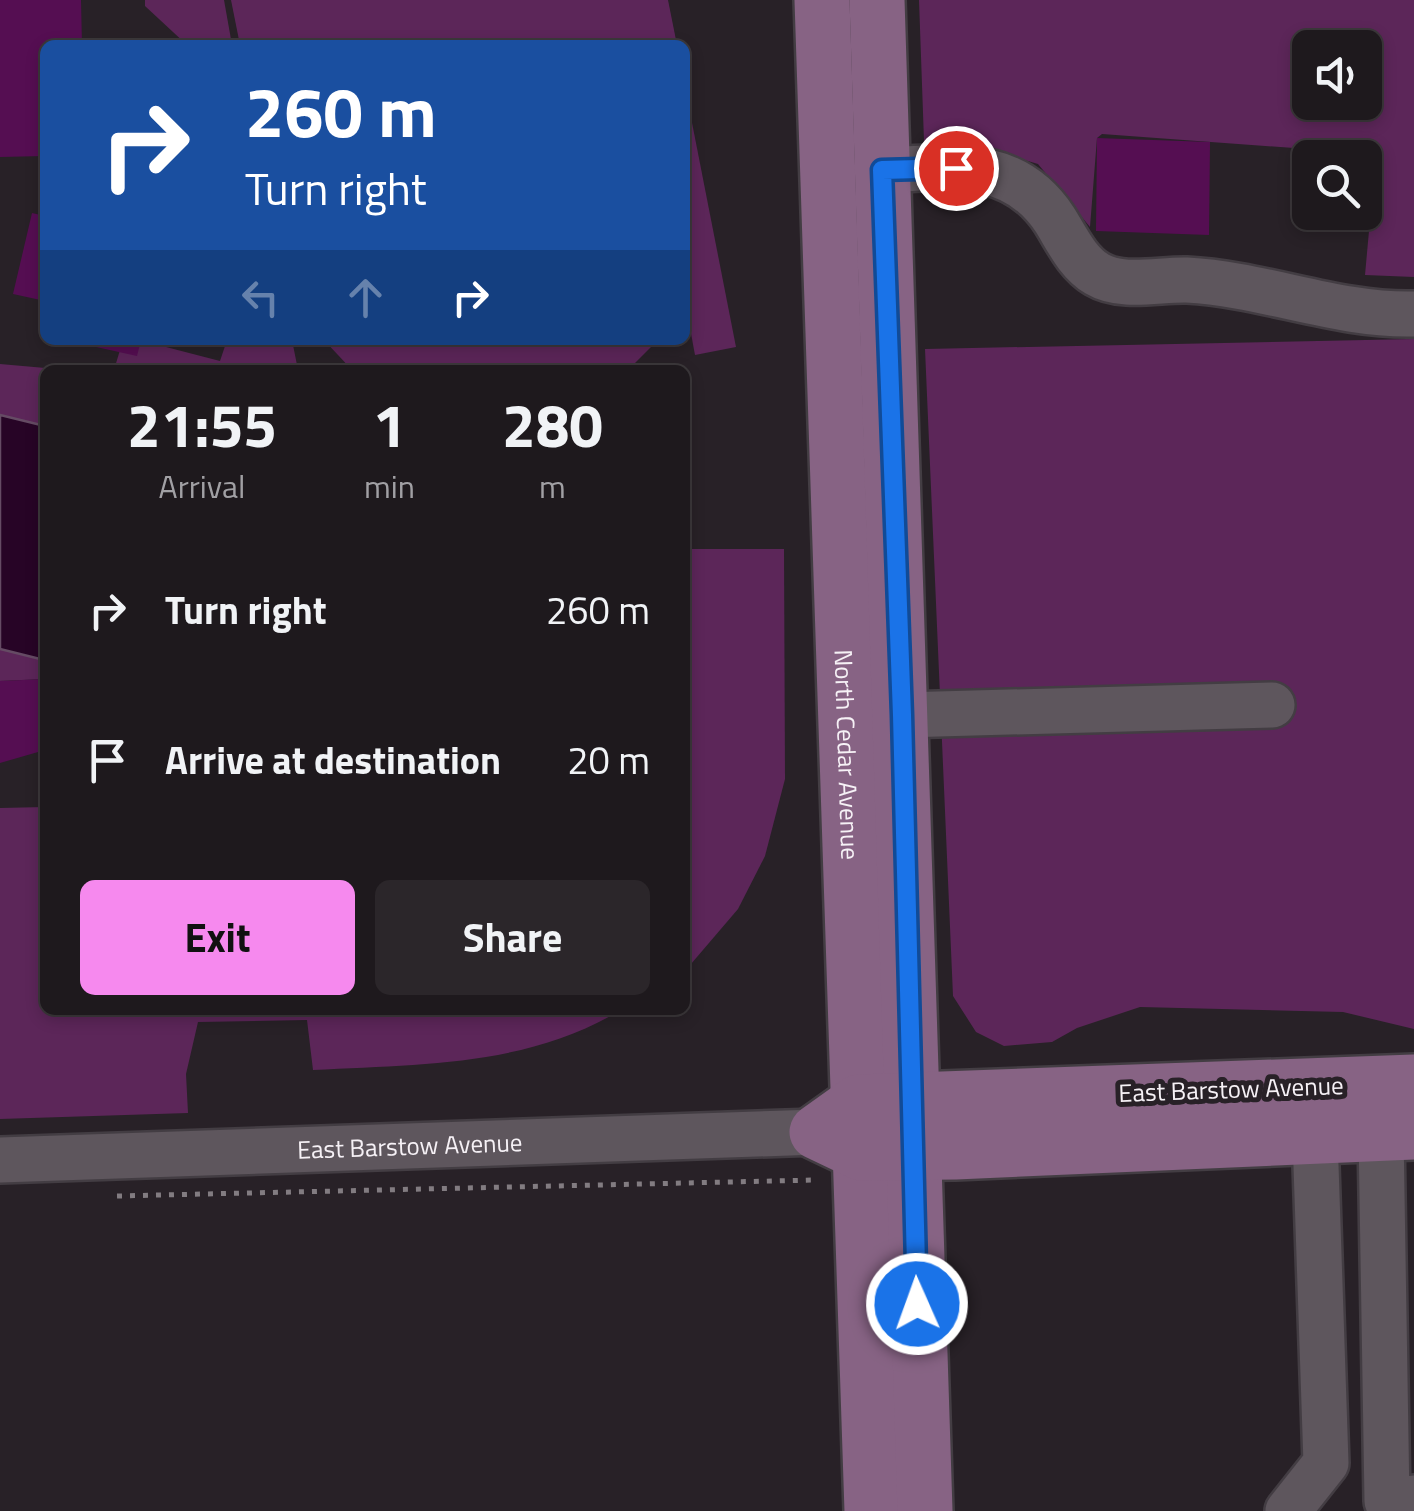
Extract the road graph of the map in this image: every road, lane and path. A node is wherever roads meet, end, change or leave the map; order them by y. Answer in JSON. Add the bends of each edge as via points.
{"nodes":[{"id":1,"x":822,"y":0,"type":"edge"},
{"id":2,"x":877,"y":0,"type":"edge"},
{"id":3,"x":882,"y":170,"type":"junction"},
{"id":4,"x":1414,"y":314,"type":"edge"},
{"id":5,"x":1272,"y":705,"type":"dead end"},
{"id":6,"x":902,"y":715,"type":"junction"},
{"id":7,"x":1414,"y":1082,"type":"edge"},
{"id":8,"x":1398,"y":1133,"type":"edge"},
{"id":9,"x":863,"y":1136,"type":"junction"},
{"id":10,"x":1315,"y":1136,"type":"junction"},
{"id":11,"x":0,"y":1160,"type":"edge"},
{"id":12,"x":100,"y":1196,"type":"dead end"},
{"id":13,"x":1414,"y":1498,"type":"edge"},
{"id":14,"x":872,"y":1511,"type":"edge"},
{"id":15,"x":925,"y":1511,"type":"edge"},
{"id":16,"x":1288,"y":1511,"type":"edge"}],
"edges":[{"from":1,"to":9,"type":"main road","name":"North Cedar Avenue"},
{"from":2,"to":3,"type":"main road","name":"North Cedar Avenue"},
{"from":3,"to":4,"type":"street","via":[[982,169],[1007,176],[1052,216],[1098,276],[1217,283],[1379,314]]},
{"from":3,"to":6,"type":"main road","name":"North Cedar Avenue"},
{"from":5,"to":6,"type":"street"},
{"from":6,"to":9,"type":"main road","name":"North Cedar Avenue"},
{"from":7,"to":9,"type":"main road","name":"East Barstow Avenue"},
{"from":8,"to":10,"type":"main road","name":"East Barstow Avenue"},
{"from":8,"to":13,"type":"street","via":[[1387,1501]]},
{"from":9,"to":10,"type":"main road","name":"East Barstow Avenue"},
{"from":9,"to":11,"type":"street","name":"East Barstow Avenue"},
{"from":9,"to":12,"type":"path"},
{"from":9,"to":14,"type":"main road","name":"North Cedar Avenue"},
{"from":9,"to":15,"type":"main road","name":"North Cedar Avenue"},
{"from":10,"to":16,"type":"street","via":[[1326,1463]]}]}
